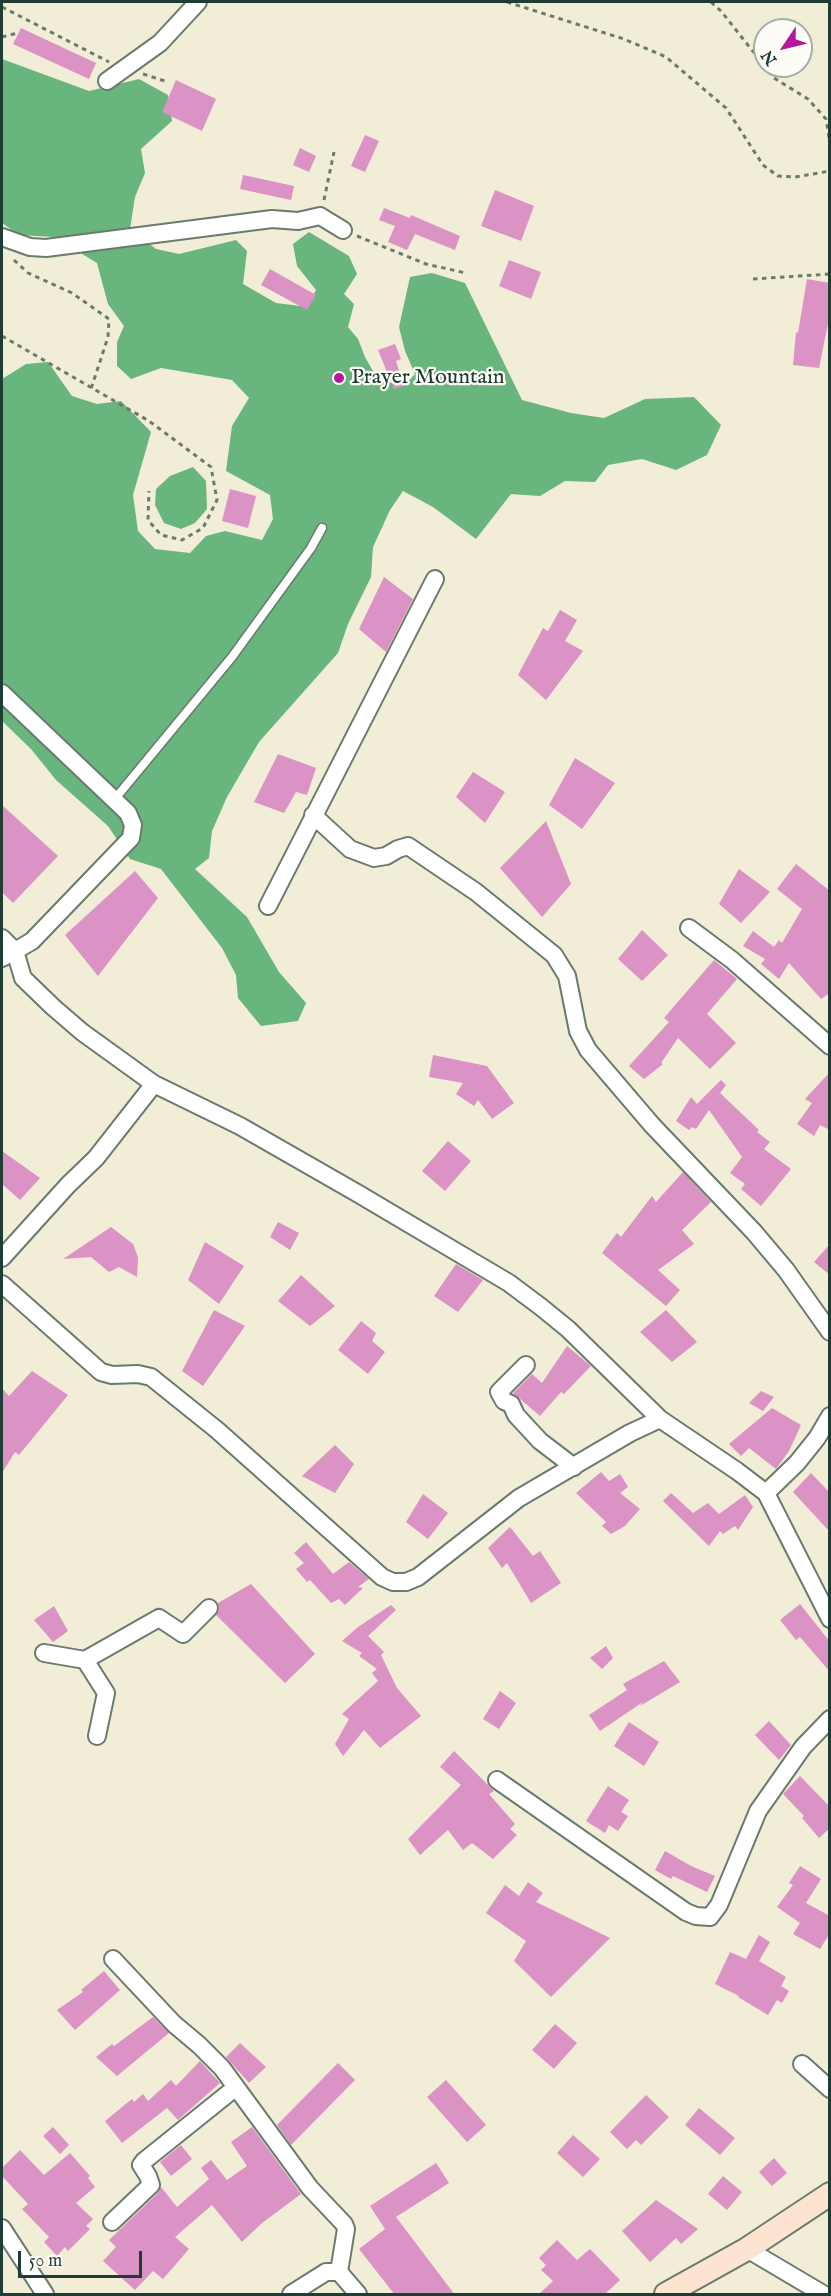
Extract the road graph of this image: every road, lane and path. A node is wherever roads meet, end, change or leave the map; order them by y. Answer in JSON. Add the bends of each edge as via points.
{"nodes":[{"id":1,"x":198,"y":2,"type":"edge"},
{"id":2,"x":507,"y":2,"type":"edge"},
{"id":3,"x":711,"y":2,"type":"edge"},
{"id":4,"x":2,"y":7,"type":"edge"},
{"id":5,"x":18,"y":33,"type":"dead end"},
{"id":6,"x":2,"y":37,"type":"edge"},
{"id":7,"x":122,"y":69,"type":"junction"},
{"id":8,"x":107,"y":81,"type":"dead end"},
{"id":9,"x":165,"y":81,"type":"dead end"},
{"id":10,"x":830,"y":143,"type":"edge"},
{"id":11,"x":334,"y":152,"type":"dead end"},
{"id":12,"x":830,"y":171,"type":"edge"},
{"id":13,"x":320,"y":216,"type":"junction"},
{"id":14,"x":344,"y":230,"type":"joint"},
{"id":15,"x":2,"y":237,"type":"edge"},
{"id":16,"x":8,"y":254,"type":"dead end"},
{"id":17,"x":466,"y":273,"type":"dead end"},
{"id":18,"x":830,"y":274,"type":"edge"},
{"id":19,"x":753,"y":279,"type":"dead end"},
{"id":20,"x":2,"y":336,"type":"edge"},
{"id":21,"x":91,"y":389,"type":"junction"},
{"id":22,"x":149,"y":491,"type":"dead end"},
{"id":23,"x":322,"y":528,"type":"dead end"},
{"id":24,"x":435,"y":579,"type":"dead end"},
{"id":25,"x":2,"y":693,"type":"edge"},
{"id":26,"x":114,"y":800,"type":"junction"},
{"id":27,"x":313,"y":815,"type":"junction"},
{"id":28,"x":267,"y":906,"type":"dead end"},
{"id":29,"x":689,"y":928,"type":"dead end"},
{"id":30,"x":2,"y":938,"type":"edge"},
{"id":31,"x":8,"y":955,"type":"edge"},
{"id":32,"x":830,"y":1046,"type":"edge"},
{"id":33,"x":154,"y":1084,"type":"junction"},
{"id":34,"x":2,"y":1258,"type":"edge"},
{"id":35,"x":2,"y":1284,"type":"edge"},
{"id":36,"x":830,"y":1332,"type":"edge"},
{"id":37,"x":526,"y":1365,"type":"dead end"},
{"id":38,"x":830,"y":1416,"type":"edge"},
{"id":39,"x":660,"y":1419,"type":"junction"},
{"id":40,"x":574,"y":1467,"type":"junction"},
{"id":41,"x":766,"y":1493,"type":"junction"},
{"id":42,"x":209,"y":1608,"type":"dead end"},
{"id":43,"x":830,"y":1619,"type":"edge"},
{"id":44,"x":44,"y":1653,"type":"dead end"},
{"id":45,"x":85,"y":1660,"type":"junction"},
{"id":46,"x":830,"y":1719,"type":"edge"},
{"id":47,"x":97,"y":1736,"type":"dead end"},
{"id":48,"x":497,"y":1780,"type":"dead end"},
{"id":49,"x":113,"y":1959,"type":"dead end"},
{"id":50,"x":802,"y":2064,"type":"dead end"},
{"id":51,"x":235,"y":2088,"type":"junction"},
{"id":52,"x":830,"y":2089,"type":"edge"},
{"id":53,"x":830,"y":2194,"type":"edge"},
{"id":54,"x":112,"y":2222,"type":"dead end"},
{"id":55,"x":2,"y":2228,"type":"edge"},
{"id":56,"x":747,"y":2249,"type":"junction"},
{"id":57,"x":339,"y":2271,"type":"junction"},
{"id":58,"x":45,"y":2295,"type":"edge"},
{"id":59,"x":291,"y":2295,"type":"edge"},
{"id":60,"x":358,"y":2295,"type":"edge"},
{"id":61,"x":666,"y":2295,"type":"edge"},
{"id":62,"x":822,"y":2295,"type":"edge"}],
"edges":[{"from":1,"to":7,"type":"street","via":[[160,42]]},
{"from":2,"to":12,"type":"path","via":[[624,39],[666,57],[726,108],[763,165],[778,176]]},
{"from":3,"to":10,"type":"path","via":[[774,78],[808,99],[826,119]]},
{"from":4,"to":7,"type":"path"},
{"from":5,"to":6,"type":"path"},
{"from":7,"to":8,"type":"street"},
{"from":7,"to":9,"type":"path"},
{"from":11,"to":13,"type":"path"},
{"from":13,"to":14,"type":"street"},
{"from":13,"to":15,"type":"street","via":[[46,248]]},
{"from":14,"to":17,"type":"path","via":[[426,264]]},
{"from":16,"to":21,"type":"path","via":[[28,273],[72,293],[109,319],[108,337]]},
{"from":18,"to":19,"type":"path"},
{"from":20,"to":21,"type":"path"},
{"from":21,"to":22,"type":"path","via":[[149,421],[211,467],[217,500],[203,528],[182,540],[161,535],[148,520]]},
{"from":23,"to":26,"type":"lane","via":[[232,657]]},
{"from":24,"to":27,"type":"street"},
{"from":25,"to":26,"type":"street"},
{"from":26,"to":31,"type":"street","via":[[128,813],[131,838],[32,940]]},
{"from":27,"to":28,"type":"street"},
{"from":27,"to":36,"type":"street","via":[[350,849],[374,858],[408,846],[476,892],[554,955],[567,976],[578,1031],[588,1050],[652,1125],[754,1232]]},
{"from":29,"to":32,"type":"street","via":[[732,960]]},
{"from":30,"to":31,"type":"street"},
{"from":31,"to":33,"type":"street","via":[[23,978],[53,1007]]},
{"from":33,"to":34,"type":"street","via":[[96,1158]]},
{"from":33,"to":39,"type":"street","via":[[250,1132],[509,1283],[568,1329]]},
{"from":35,"to":40,"type":"street","via":[[101,1372],[151,1377],[217,1430],[382,1577],[393,1582],[418,1578],[519,1498]]},
{"from":37,"to":40,"type":"street","via":[[500,1392],[504,1401],[511,1404],[540,1441]]},
{"from":38,"to":41,"type":"street","via":[[797,1463]]},
{"from":39,"to":40,"type":"street","via":[[630,1432]]},
{"from":39,"to":41,"type":"street"},
{"from":41,"to":43,"type":"street"},
{"from":42,"to":45,"type":"street","via":[[183,1634],[159,1618]]},
{"from":44,"to":45,"type":"street"},
{"from":45,"to":47,"type":"street","via":[[106,1693]]},
{"from":46,"to":48,"type":"street","via":[[803,1747],[758,1811],[719,1905],[710,1917],[686,1912]]},
{"from":49,"to":51,"type":"street","via":[[213,2059]]},
{"from":50,"to":52,"type":"street"},
{"from":51,"to":54,"type":"street","via":[[144,2161],[141,2165],[151,2185]]},
{"from":51,"to":57,"type":"street","via":[[310,2188],[344,2224]]},
{"from":53,"to":56,"type":"main road"},
{"from":55,"to":58,"type":"street"},
{"from":56,"to":61,"type":"main road"},
{"from":56,"to":62,"type":"street"},
{"from":57,"to":59,"type":"street","via":[[326,2272]]},
{"from":57,"to":60,"type":"street"}]}
